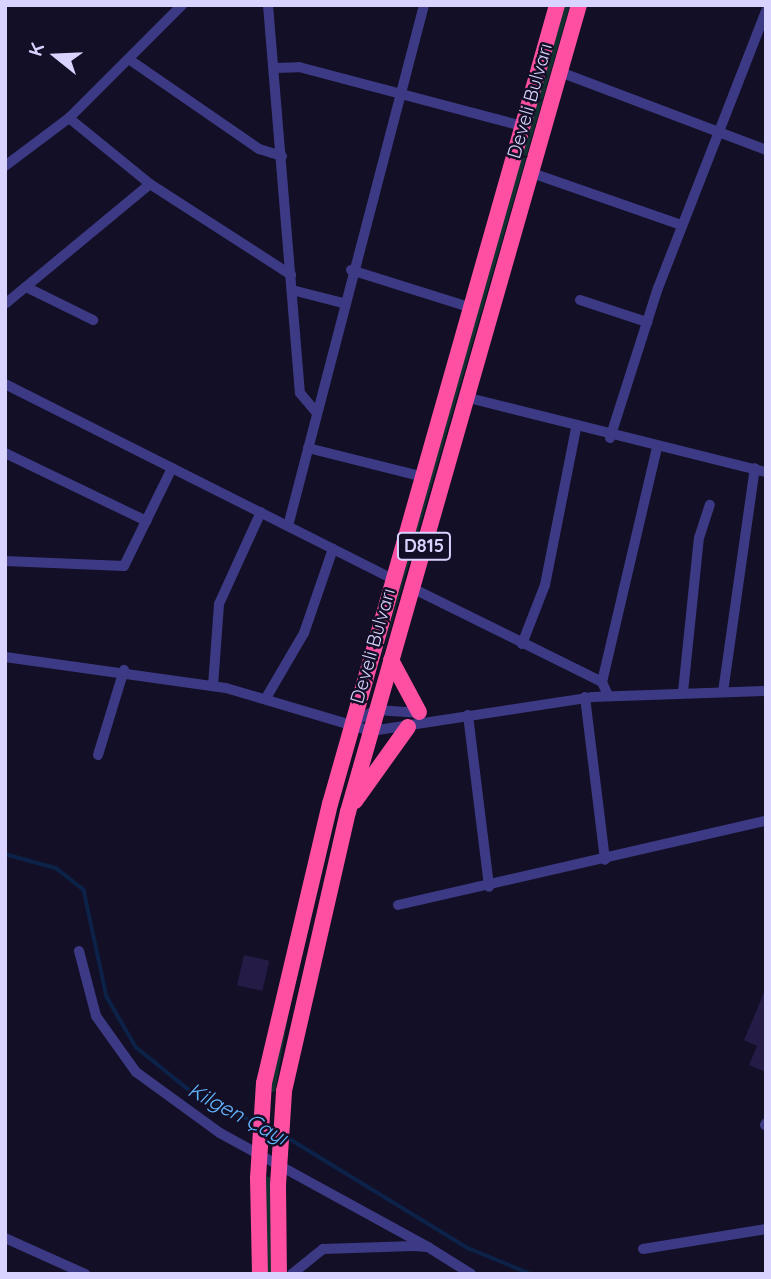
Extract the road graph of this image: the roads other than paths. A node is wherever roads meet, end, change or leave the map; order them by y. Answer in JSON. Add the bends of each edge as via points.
{"nodes":[{"id":1,"x":182,"y":5,"type":"edge"},
{"id":2,"x":268,"y":5,"type":"edge"},
{"id":3,"x":424,"y":5,"type":"edge"},
{"id":4,"x":557,"y":5,"type":"edge"},
{"id":5,"x":579,"y":5,"type":"edge"},
{"id":6,"x":766,"y":11,"type":"edge"},
{"id":7,"x":753,"y":39,"type":"junction"},
{"id":8,"x":766,"y":44,"type":"edge"},
{"id":9,"x":130,"y":60,"type":"junction"},
{"id":10,"x":275,"y":68,"type":"junction"},
{"id":11,"x":560,"y":72,"type":"junction"},
{"id":12,"x":399,"y":95,"type":"junction"},
{"id":13,"x":68,"y":118,"type":"junction"},
{"id":14,"x":523,"y":126,"type":"junction"},
{"id":15,"x":715,"y":131,"type":"junction"},
{"id":16,"x":766,"y":150,"type":"edge"},
{"id":17,"x":282,"y":156,"type":"junction"},
{"id":18,"x":5,"y":166,"type":"edge"},
{"id":19,"x":532,"y":173,"type":"junction"},
{"id":20,"x":150,"y":184,"type":"junction"},
{"id":21,"x":681,"y":225,"type":"junction"},
{"id":22,"x":351,"y":270,"type":"junction"},
{"id":23,"x":291,"y":275,"type":"junction"},
{"id":24,"x":26,"y":287,"type":"junction"},
{"id":25,"x":292,"y":290,"type":"junction"},
{"id":26,"x":580,"y":300,"type":"dead end"},
{"id":27,"x":343,"y":303,"type":"junction"},
{"id":28,"x":5,"y":304,"type":"edge"},
{"id":29,"x":472,"y":308,"type":"junction"},
{"id":30,"x":93,"y":320,"type":"dead end"},
{"id":31,"x":647,"y":322,"type":"junction"},
{"id":32,"x":5,"y":384,"type":"edge"},
{"id":33,"x":469,"y":398,"type":"junction"},
{"id":34,"x":316,"y":412,"type":"junction"},
{"id":35,"x":576,"y":428,"type":"junction"},
{"id":36,"x":610,"y":438,"type":"junction"},
{"id":37,"x":657,"y":448,"type":"junction"},
{"id":38,"x":308,"y":449,"type":"junction"},
{"id":39,"x":5,"y":453,"type":"edge"},
{"id":40,"x":172,"y":468,"type":"junction"},
{"id":41,"x":760,"y":470,"type":"edge"},
{"id":42,"x":424,"y":477,"type":"junction"},
{"id":43,"x":710,"y":505,"type":"dead end"},
{"id":44,"x":261,"y":512,"type":"junction"},
{"id":45,"x":146,"y":521,"type":"junction"},
{"id":46,"x":288,"y":526,"type":"junction"},
{"id":47,"x":333,"y":549,"type":"junction"},
{"id":48,"x":5,"y":561,"type":"edge"},
{"id":49,"x":394,"y":580,"type":"junction"},
{"id":50,"x":412,"y":587,"type":"junction"},
{"id":51,"x":522,"y":644,"type":"junction"},
{"id":52,"x":5,"y":657,"type":"edge"},
{"id":53,"x":391,"y":660,"type":"junction"},
{"id":54,"x":124,"y":670,"type":"junction"},
{"id":55,"x":601,"y":681,"type":"junction"},
{"id":56,"x":213,"y":685,"type":"junction"},
{"id":57,"x":766,"y":691,"type":"edge"},
{"id":58,"x":683,"y":692,"type":"junction"},
{"id":59,"x":723,"y":692,"type":"junction"},
{"id":60,"x":608,"y":695,"type":"junction"},
{"id":61,"x":266,"y":698,"type":"junction"},
{"id":62,"x":585,"y":698,"type":"junction"},
{"id":63,"x":377,"y":710,"type":"junction"},
{"id":64,"x":426,"y":715,"type":"junction"},
{"id":65,"x":468,"y":715,"type":"junction"},
{"id":66,"x":353,"y":722,"type":"junction"},
{"id":67,"x":408,"y":727,"type":"junction"},
{"id":68,"x":371,"y":731,"type":"junction"},
{"id":69,"x":98,"y":755,"type":"dead end"},
{"id":70,"x":348,"y":812,"type":"junction"},
{"id":71,"x":766,"y":821,"type":"edge"},
{"id":72,"x":605,"y":860,"type":"junction"},
{"id":73,"x":489,"y":887,"type":"junction"},
{"id":74,"x":398,"y":905,"type":"dead end"},
{"id":75,"x":79,"y":951,"type":"dead end"},
{"id":76,"x":766,"y":1229,"type":"edge"},
{"id":77,"x":5,"y":1238,"type":"edge"},
{"id":78,"x":428,"y":1247,"type":"junction"},
{"id":79,"x":643,"y":1249,"type":"dead end"},
{"id":80,"x":85,"y":1274,"type":"edge"},
{"id":81,"x":260,"y":1274,"type":"edge"},
{"id":82,"x":279,"y":1274,"type":"edge"},
{"id":83,"x":292,"y":1274,"type":"edge"},
{"id":84,"x":471,"y":1274,"type":"edge"}],
"edges":[{"from":1,"to":9,"type":"street"},
{"from":2,"to":10,"type":"street"},
{"from":3,"to":12,"type":"street"},
{"from":4,"to":14,"type":"highway","name":"Develi Bulvarı","number":"D815"},
{"from":5,"to":11,"type":"highway","name":"Develi Bulvarı","number":"D815"},
{"from":6,"to":7,"type":"street"},
{"from":7,"to":8,"type":"street"},
{"from":7,"to":15,"type":"street"},
{"from":9,"to":13,"type":"street"},
{"from":9,"to":17,"type":"street","via":[[259,149]]},
{"from":10,"to":12,"type":"street","via":[[299,67]]},
{"from":10,"to":17,"type":"street"},
{"from":11,"to":15,"type":"street"},
{"from":11,"to":19,"type":"highway","name":"Develi Bulvarı","number":"D815"},
{"from":12,"to":14,"type":"street"},
{"from":12,"to":22,"type":"street"},
{"from":13,"to":18,"type":"street"},
{"from":13,"to":20,"type":"street"},
{"from":14,"to":29,"type":"highway","name":"Develi Bulvarı","number":"D815"},
{"from":15,"to":16,"type":"street"},
{"from":15,"to":21,"type":"street"},
{"from":17,"to":23,"type":"street"},
{"from":19,"to":21,"type":"street"},
{"from":19,"to":33,"type":"highway","name":"Develi Bulvarı","number":"D815"},
{"from":20,"to":23,"type":"street"},
{"from":20,"to":24,"type":"street"},
{"from":21,"to":31,"type":"street"},
{"from":22,"to":27,"type":"street"},
{"from":22,"to":29,"type":"street"},
{"from":23,"to":25,"type":"street"},
{"from":24,"to":28,"type":"street"},
{"from":24,"to":30,"type":"street"},
{"from":25,"to":27,"type":"street"},
{"from":25,"to":34,"type":"street","via":[[300,393]]},
{"from":26,"to":31,"type":"street"},
{"from":27,"to":34,"type":"street"},
{"from":29,"to":42,"type":"highway","name":"Develi Bulvarı","number":"D815"},
{"from":31,"to":36,"type":"street"},
{"from":32,"to":40,"type":"street"},
{"from":33,"to":35,"type":"street"},
{"from":33,"to":50,"type":"highway","name":"Develi Bulvarı","number":"D815"},
{"from":34,"to":38,"type":"street"},
{"from":35,"to":36,"type":"street"},
{"from":35,"to":51,"type":"street","via":[[545,585]]},
{"from":36,"to":37,"type":"street"},
{"from":37,"to":41,"type":"street"},
{"from":37,"to":55,"type":"street"},
{"from":38,"to":42,"type":"street"},
{"from":38,"to":46,"type":"street"},
{"from":39,"to":45,"type":"street"},
{"from":40,"to":44,"type":"street"},
{"from":40,"to":45,"type":"street"},
{"from":41,"to":59,"type":"street"},
{"from":42,"to":49,"type":"highway","name":"Develi Bulvarı","number":"D815"},
{"from":43,"to":58,"type":"street","via":[[699,538]]},
{"from":44,"to":46,"type":"street"},
{"from":44,"to":56,"type":"street","via":[[219,604]]},
{"from":45,"to":48,"type":"street","via":[[124,566]]},
{"from":46,"to":47,"type":"street"},
{"from":47,"to":49,"type":"street"},
{"from":47,"to":61,"type":"street","via":[[304,633]]},
{"from":49,"to":66,"type":"highway","name":"Develi Bulvarı","number":"D815"},
{"from":50,"to":51,"type":"street"},
{"from":50,"to":53,"type":"highway","name":"Develi Bulvarı","number":"D815"},
{"from":51,"to":55,"type":"street"},
{"from":52,"to":54,"type":"street"},
{"from":53,"to":63,"type":"highway","name":"Develi Bulvarı","number":"D815"},
{"from":53,"to":64,"type":"highway"},
{"from":54,"to":56,"type":"street"},
{"from":54,"to":69,"type":"street"},
{"from":55,"to":60,"type":"street"},
{"from":56,"to":61,"type":"street"},
{"from":57,"to":59,"type":"street"},
{"from":58,"to":59,"type":"street"},
{"from":58,"to":60,"type":"street"},
{"from":60,"to":62,"type":"street"},
{"from":61,"to":66,"type":"street"},
{"from":62,"to":65,"type":"street"},
{"from":62,"to":72,"type":"street"},
{"from":63,"to":64,"type":"street"},
{"from":63,"to":66,"type":"street"},
{"from":63,"to":68,"type":"highway","name":"Develi Bulvarı","number":"D815"},
{"from":64,"to":65,"type":"street"},
{"from":64,"to":67,"type":"street"},
{"from":65,"to":73,"type":"street"},
{"from":66,"to":68,"type":"street"},
{"from":66,"to":81,"type":"highway","name":"Develi Bulvarı","number":"D815","bridge":true,"via":[[280,993],[264,1083],[258,1178]]},
{"from":67,"to":68,"type":"street"},
{"from":67,"to":70,"type":"highway"},
{"from":68,"to":70,"type":"highway","name":"Develi Bulvarı","number":"D815"},
{"from":70,"to":82,"type":"highway","name":"Develi Bulvarı","number":"D815","bridge":true,"via":[[284,1091]]},
{"from":71,"to":72,"type":"street"},
{"from":72,"to":73,"type":"street"},
{"from":73,"to":74,"type":"street"},
{"from":75,"to":78,"type":"street","via":[[96,1016],[136,1072],[220,1133]]},
{"from":76,"to":79,"type":"street"},
{"from":77,"to":80,"type":"street"},
{"from":78,"to":83,"type":"street","via":[[323,1250]]},
{"from":78,"to":84,"type":"street"}]}
